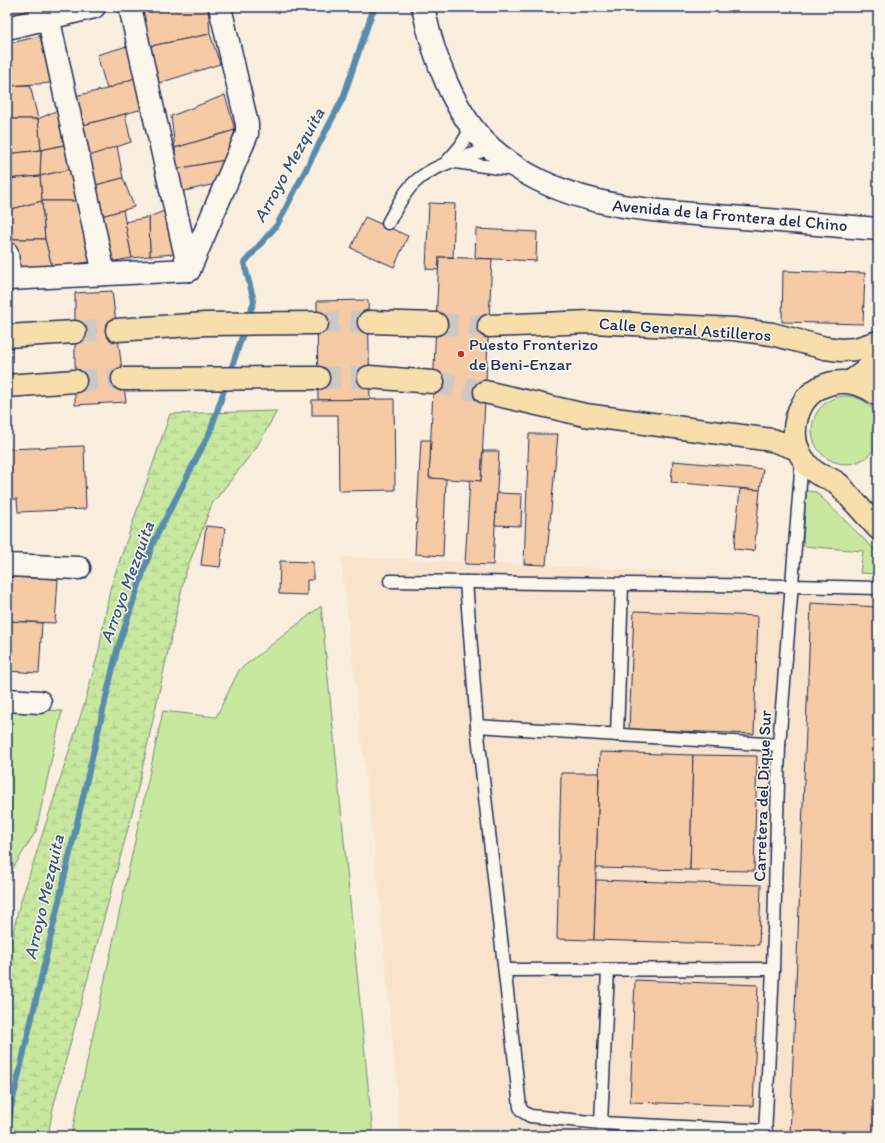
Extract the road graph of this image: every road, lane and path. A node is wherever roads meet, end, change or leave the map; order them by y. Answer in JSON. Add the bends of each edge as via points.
{"nodes":[{"id":1,"x":94,"y":7,"type":"edge"},
{"id":2,"x":130,"y":7,"type":"edge"},
{"id":3,"x":220,"y":7,"type":"edge"},
{"id":4,"x":422,"y":7,"type":"edge"},
{"id":5,"x":47,"y":12,"type":"edge"},
{"id":6,"x":7,"y":28,"type":"edge"},
{"id":7,"x":472,"y":127,"type":"junction"},
{"id":8,"x":491,"y":148,"type":"junction"},
{"id":9,"x":448,"y":163,"type":"junction"},
{"id":10,"x":523,"y":172,"type":"junction"},
{"id":11,"x":388,"y":223,"type":"dead end"},
{"id":12,"x":878,"y":229,"type":"edge"},
{"id":13,"x":7,"y":253,"type":"edge"},
{"id":14,"x":189,"y":270,"type":"junction"},
{"id":15,"x":104,"y":274,"type":"junction"},
{"id":16,"x":9,"y":279,"type":"edge"},
{"id":17,"x":369,"y":322,"type":"tunnel mouth"},
{"id":18,"x":313,"y":323,"type":"tunnel mouth"},
{"id":19,"x":436,"y":324,"type":"tunnel mouth"},
{"id":20,"x":489,"y":326,"type":"tunnel mouth"},
{"id":21,"x":117,"y":330,"type":"tunnel mouth"},
{"id":22,"x":75,"y":332,"type":"tunnel mouth"},
{"id":23,"x":7,"y":336,"type":"edge"},
{"id":24,"x":878,"y":342,"type":"edge"},
{"id":25,"x":878,"y":358,"type":"edge"},
{"id":26,"x":369,"y":377,"type":"tunnel mouth"},
{"id":27,"x":318,"y":378,"type":"tunnel mouth"},
{"id":28,"x":123,"y":379,"type":"tunnel mouth"},
{"id":29,"x":75,"y":381,"type":"tunnel mouth"},
{"id":30,"x":434,"y":382,"type":"tunnel mouth"},
{"id":31,"x":850,"y":382,"type":"junction"},
{"id":32,"x":7,"y":386,"type":"edge"},
{"id":33,"x":485,"y":392,"type":"tunnel mouth"},
{"id":34,"x":878,"y":395,"type":"edge"},
{"id":35,"x":800,"y":454,"type":"junction"},
{"id":36,"x":878,"y":528,"type":"edge"},
{"id":37,"x":7,"y":565,"type":"edge"},
{"id":38,"x":79,"y":568,"type":"dead end"},
{"id":39,"x":390,"y":581,"type":"dead end"},
{"id":40,"x":466,"y":582,"type":"junction"},
{"id":41,"x":622,"y":584,"type":"junction"},
{"id":42,"x":792,"y":586,"type":"junction"},
{"id":43,"x":878,"y":588,"type":"edge"},
{"id":44,"x":7,"y":700,"type":"edge"},
{"id":45,"x":40,"y":702,"type":"dead end"},
{"id":46,"x":477,"y":726,"type":"junction"},
{"id":47,"x":617,"y":735,"type":"junction"},
{"id":48,"x":779,"y":745,"type":"junction"},
{"id":49,"x":773,"y":969,"type":"junction"},
{"id":50,"x":506,"y":970,"type":"junction"},
{"id":51,"x":608,"y":970,"type":"junction"},
{"id":52,"x":601,"y":1123,"type":"junction"},
{"id":53,"x":766,"y":1134,"type":"edge"}],
"edges":[{"from":1,"to":5,"type":"street"},
{"from":2,"to":14,"type":"street"},
{"from":3,"to":14,"type":"street","via":[[247,124],[246,134]]},
{"from":4,"to":7,"type":"street","name":"Avenida de la Frontera del Chino","via":[[443,75]]},
{"from":5,"to":6,"type":"street"},
{"from":5,"to":15,"type":"street"},
{"from":7,"to":8,"type":"street","name":"Avenida de la Frontera del Chino"},
{"from":7,"to":9,"type":"lane"},
{"from":8,"to":9,"type":"lane"},
{"from":8,"to":10,"type":"street","name":"Avenida de la Frontera del Chino"},
{"from":9,"to":10,"type":"lane"},
{"from":9,"to":11,"type":"lane","via":[[416,181]]},
{"from":10,"to":12,"type":"street","name":"Avenida de la Frontera del Chino","via":[[575,196],[605,203],[658,211]]},
{"from":13,"to":16,"type":"street"},
{"from":14,"to":15,"type":"street"},
{"from":15,"to":16,"type":"street"},
{"from":17,"to":19,"type":"main road"},
{"from":18,"to":21,"type":"main road","via":[[205,324]]},
{"from":20,"to":24,"type":"main road","name":"Calle General Astilleros","via":[[591,322],[734,329],[772,334],[841,350],[856,349]]},
{"from":22,"to":23,"type":"main road"},
{"from":25,"to":31,"type":"main road"},
{"from":26,"to":30,"type":"main road"},
{"from":27,"to":28,"type":"main road"},
{"from":29,"to":32,"type":"main road"},
{"from":31,"to":34,"type":"main road","via":[[871,389]]},
{"from":31,"to":35,"type":"main road","via":[[837,382],[825,386],[805,401],[795,424]]},
{"from":33,"to":35,"type":"main road","via":[[585,415],[772,440]]},
{"from":35,"to":36,"type":"main road","via":[[818,474],[838,483]]},
{"from":35,"to":42,"type":"lane","name":"Carretera del Dique Sur"},
{"from":37,"to":38,"type":"street"},
{"from":39,"to":40,"type":"lane"},
{"from":40,"to":41,"type":"lane"},
{"from":40,"to":46,"type":"lane"},
{"from":41,"to":42,"type":"lane"},
{"from":41,"to":47,"type":"lane"},
{"from":42,"to":43,"type":"lane"},
{"from":42,"to":48,"type":"lane","name":"Carretera del Dique Sur"},
{"from":44,"to":45,"type":"street"},
{"from":46,"to":47,"type":"lane"},
{"from":46,"to":50,"type":"lane"},
{"from":47,"to":48,"type":"lane"},
{"from":48,"to":49,"type":"lane","name":"Carretera del Dique Sur"},
{"from":49,"to":51,"type":"lane"},
{"from":49,"to":53,"type":"lane","name":"Carretera del Dique Sur"},
{"from":50,"to":51,"type":"lane"},
{"from":50,"to":52,"type":"lane","via":[[522,1111],[530,1116]]},
{"from":51,"to":52,"type":"lane"},
{"from":52,"to":53,"type":"lane"}]}
